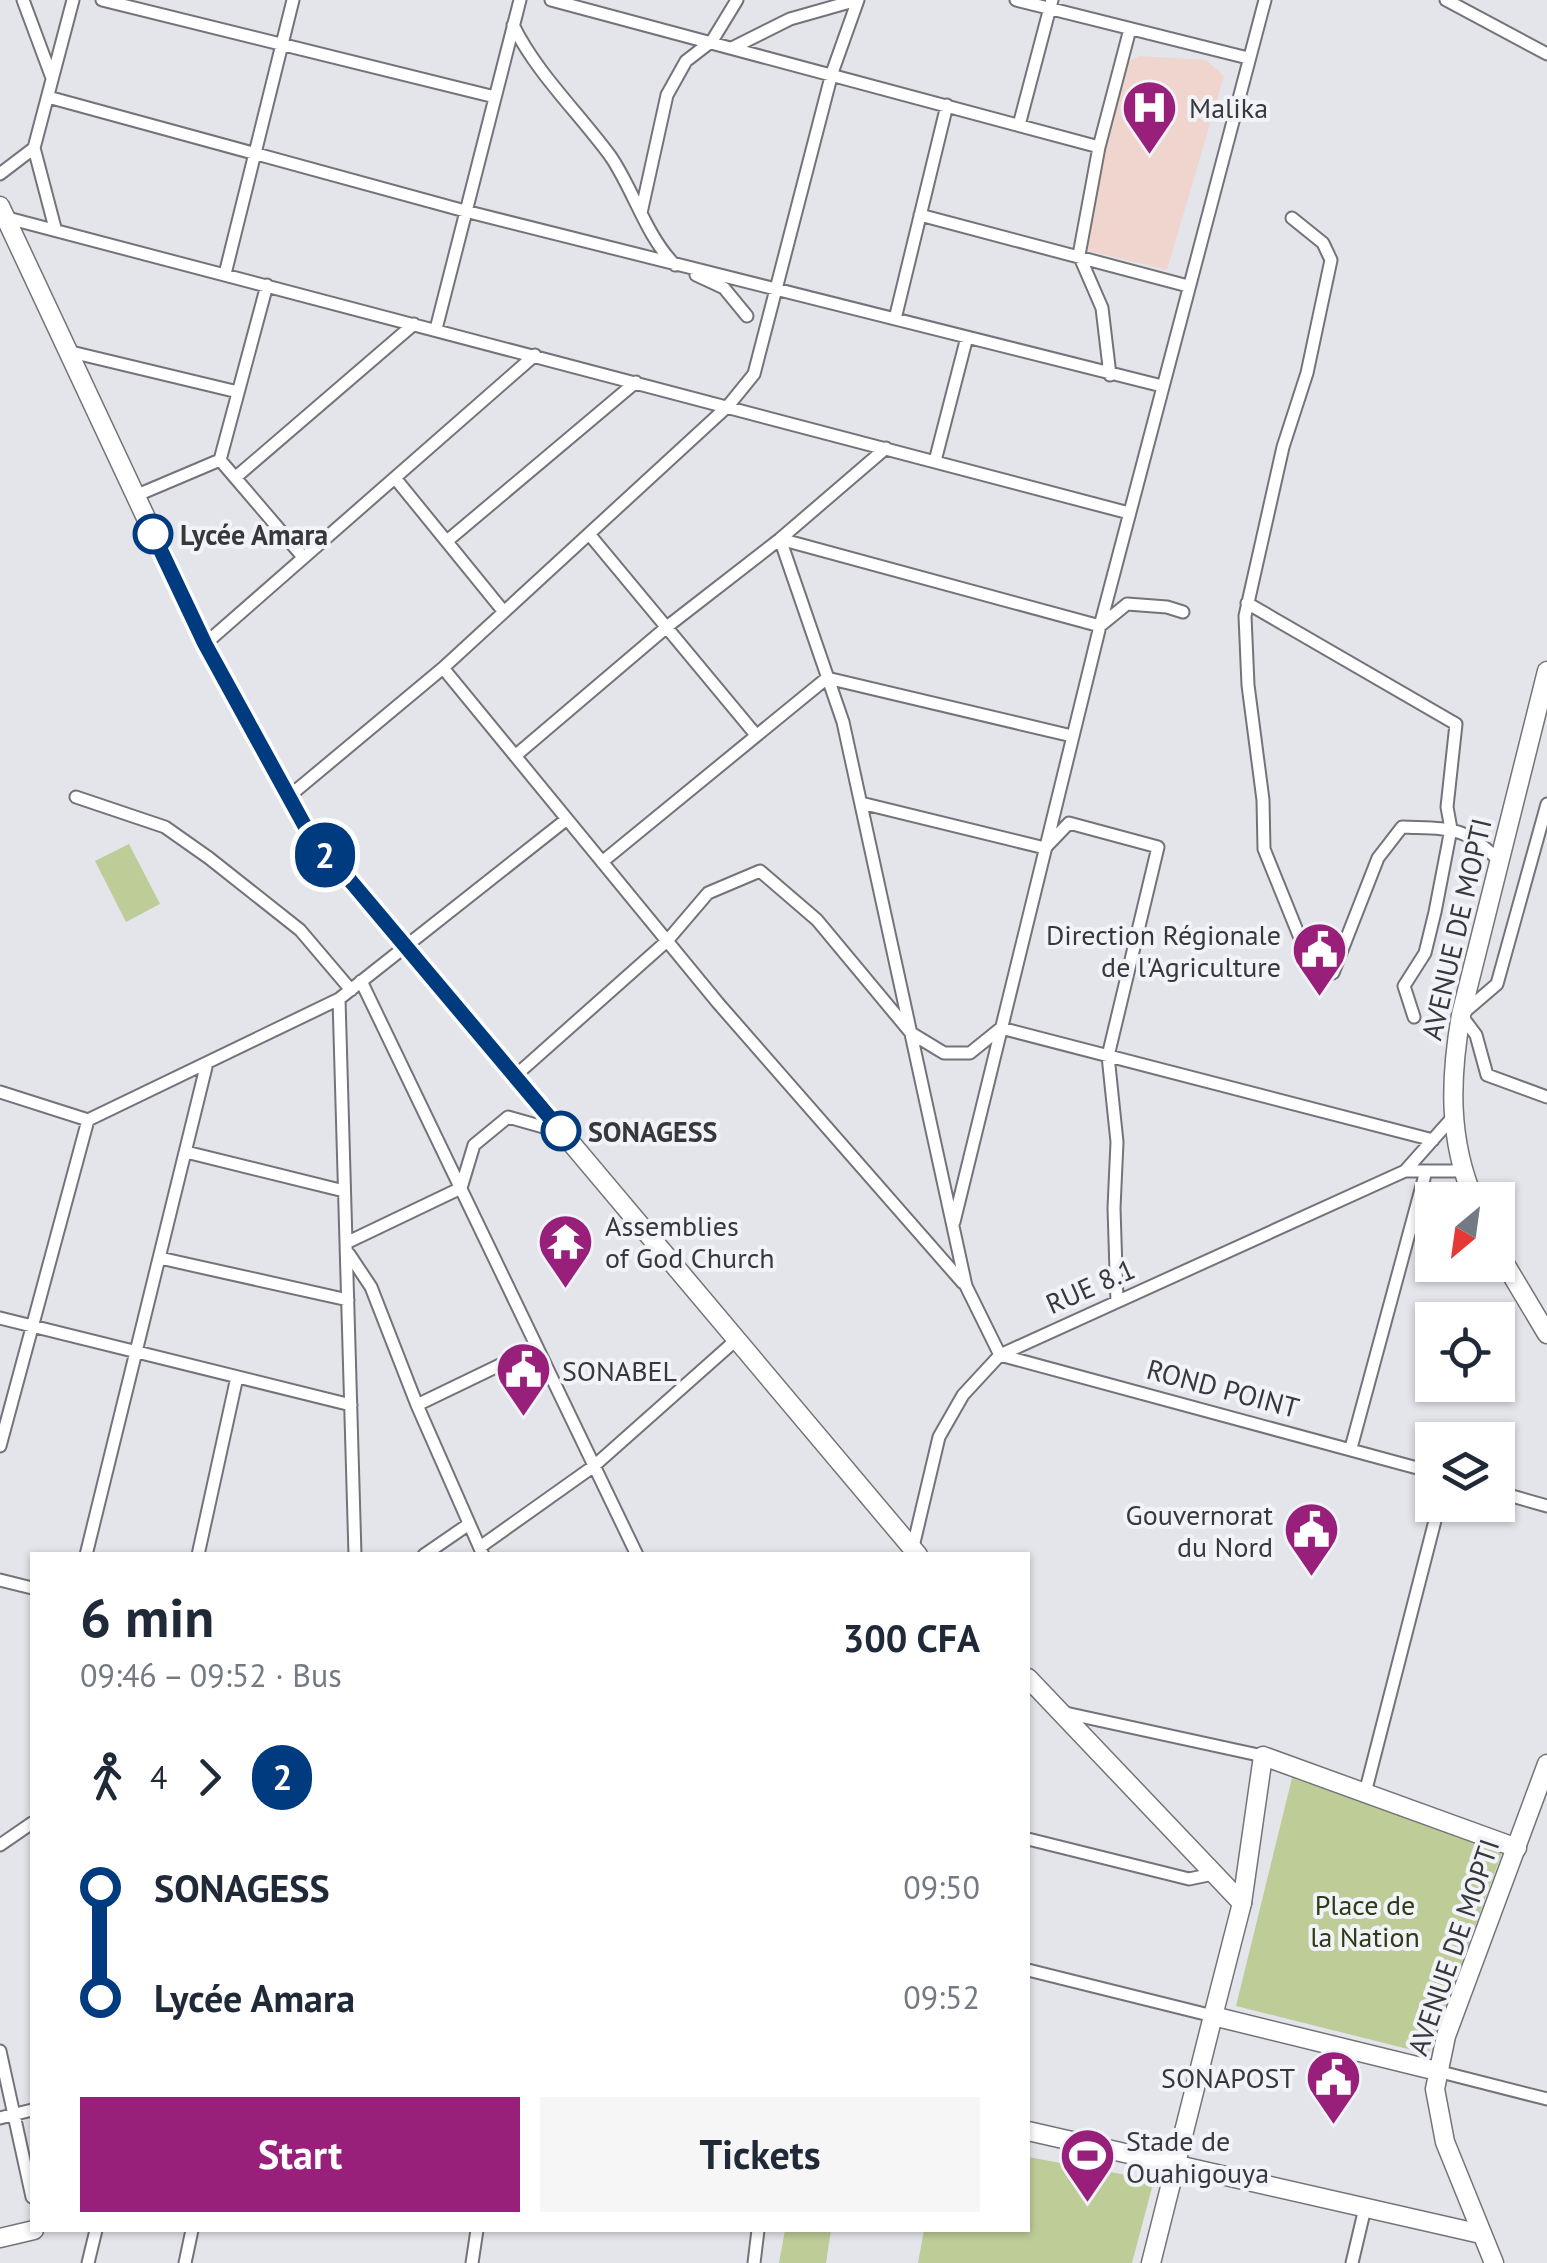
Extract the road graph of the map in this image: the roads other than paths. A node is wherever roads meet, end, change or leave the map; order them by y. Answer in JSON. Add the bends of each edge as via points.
{"nodes":[{"id":1,"x":23,"y":0,"type":"edge"},
{"id":2,"x":73,"y":0,"type":"edge"},
{"id":3,"x":102,"y":0,"type":"edge"},
{"id":4,"x":293,"y":0,"type":"edge"},
{"id":5,"x":520,"y":0,"type":"edge"},
{"id":6,"x":551,"y":0,"type":"edge"},
{"id":7,"x":737,"y":0,"type":"edge"},
{"id":8,"x":858,"y":0,"type":"edge"},
{"id":9,"x":1016,"y":0,"type":"edge"},
{"id":10,"x":1265,"y":0,"type":"edge"},
{"id":11,"x":1446,"y":0,"type":"edge"},
{"id":12,"x":1051,"y":4,"type":"edge"},
{"id":13,"x":514,"y":25,"type":"junction"},
{"id":14,"x":1130,"y":29,"type":"junction"},
{"id":15,"x":712,"y":41,"type":"junction"},
{"id":16,"x":282,"y":44,"type":"junction"},
{"id":17,"x":734,"y":47,"type":"junction"},
{"id":18,"x":1547,"y":54,"type":"edge"},
{"id":19,"x":1248,"y":58,"type":"junction"},
{"id":20,"x":832,"y":74,"type":"junction"},
{"id":21,"x":52,"y":78,"type":"junction"},
{"id":22,"x":48,"y":96,"type":"junction"},
{"id":23,"x":495,"y":97,"type":"junction"},
{"id":24,"x":946,"y":105,"type":"junction"},
{"id":25,"x":1019,"y":125,"type":"junction"},
{"id":26,"x":1099,"y":146,"type":"junction"},
{"id":27,"x":34,"y":148,"type":"junction"},
{"id":28,"x":255,"y":154,"type":"junction"},
{"id":29,"x":0,"y":174,"type":"edge"},
{"id":30,"x":465,"y":211,"type":"junction"},
{"id":31,"x":641,"y":213,"type":"junction"},
{"id":32,"x":2,"y":214,"type":"edge"},
{"id":33,"x":920,"y":215,"type":"junction"},
{"id":34,"x":1292,"y":218,"type":"dead end"},
{"id":35,"x":55,"y":228,"type":"junction"},
{"id":36,"x":1079,"y":256,"type":"junction"},
{"id":37,"x":672,"y":263,"type":"junction"},
{"id":38,"x":225,"y":274,"type":"junction"},
{"id":39,"x":267,"y":285,"type":"junction"},
{"id":40,"x":1188,"y":286,"type":"junction"},
{"id":41,"x":775,"y":289,"type":"junction"},
{"id":42,"x":747,"y":316,"type":"dead end"},
{"id":43,"x":895,"y":319,"type":"junction"},
{"id":44,"x":414,"y":324,"type":"junction"},
{"id":45,"x":436,"y":330,"type":"junction"},
{"id":46,"x":967,"y":337,"type":"junction"},
{"id":47,"x":67,"y":351,"type":"junction"},
{"id":48,"x":535,"y":355,"type":"junction"},
{"id":49,"x":1110,"y":375,"type":"junction"},
{"id":50,"x":636,"y":382,"type":"junction"},
{"id":51,"x":1162,"y":386,"type":"junction"},
{"id":52,"x":238,"y":392,"type":"junction"},
{"id":53,"x":728,"y":406,"type":"junction"},
{"id":54,"x":886,"y":448,"type":"junction"},
{"id":55,"x":220,"y":460,"type":"junction"},
{"id":56,"x":935,"y":460,"type":"junction"},
{"id":57,"x":236,"y":477,"type":"junction"},
{"id":58,"x":396,"y":478,"type":"junction"},
{"id":59,"x":135,"y":496,"type":"junction"},
{"id":60,"x":1129,"y":513,"type":"junction"},
{"id":61,"x":588,"y":534,"type":"junction"},
{"id":62,"x":780,"y":539,"type":"junction"},
{"id":63,"x":447,"y":541,"type":"junction"},
{"id":64,"x":304,"y":557,"type":"junction"},
{"id":65,"x":1248,"y":602,"type":"junction"},
{"id":66,"x":504,"y":612,"type":"junction"},
{"id":67,"x":1184,"y":612,"type":"dead end"},
{"id":68,"x":668,"y":626,"type":"junction"},
{"id":69,"x":1100,"y":626,"type":"junction"},
{"id":70,"x":205,"y":644,"type":"junction"},
{"id":71,"x":443,"y":668,"type":"junction"},
{"id":72,"x":1547,"y":671,"type":"edge"},
{"id":73,"x":827,"y":678,"type":"junction"},
{"id":74,"x":756,"y":735,"type":"junction"},
{"id":75,"x":1072,"y":736,"type":"junction"},
{"id":76,"x":516,"y":756,"type":"junction"},
{"id":77,"x":76,"y":797,"type":"dead end"},
{"id":78,"x":287,"y":798,"type":"junction"},
{"id":79,"x":860,"y":803,"type":"junction"},
{"id":80,"x":1547,"y":804,"type":"edge"},
{"id":81,"x":567,"y":819,"type":"junction"},
{"id":82,"x":1451,"y":830,"type":"junction"},
{"id":83,"x":1045,"y":848,"type":"junction"},
{"id":84,"x":1499,"y":861,"type":"junction"},
{"id":85,"x":602,"y":862,"type":"junction"},
{"id":86,"x":667,"y":941,"type":"junction"},
{"id":87,"x":405,"y":947,"type":"junction"},
{"id":88,"x":1340,"y":954,"type":"junction"},
{"id":89,"x":1332,"y":973,"type":"dead end"},
{"id":90,"x":356,"y":986,"type":"junction"},
{"id":91,"x":339,"y":999,"type":"junction"},
{"id":92,"x":1461,"y":1014,"type":"junction"},
{"id":93,"x":1414,"y":1017,"type":"dead end"},
{"id":94,"x":1001,"y":1028,"type":"junction"},
{"id":95,"x":910,"y":1033,"type":"junction"},
{"id":96,"x":1108,"y":1056,"type":"junction"},
{"id":97,"x":207,"y":1063,"type":"junction"},
{"id":98,"x":514,"y":1076,"type":"junction"},
{"id":99,"x":0,"y":1092,"type":"edge"},
{"id":100,"x":1547,"y":1097,"type":"edge"},
{"id":101,"x":1453,"y":1117,"type":"junction"},
{"id":102,"x":88,"y":1120,"type":"junction"},
{"id":103,"x":561,"y":1132,"type":"junction"},
{"id":104,"x":1432,"y":1140,"type":"junction"},
{"id":105,"x":186,"y":1152,"type":"junction"},
{"id":106,"x":1405,"y":1171,"type":"junction"},
{"id":107,"x":1426,"y":1171,"type":"junction"},
{"id":108,"x":1462,"y":1171,"type":"junction"},
{"id":109,"x":1467,"y":1182,"type":"edge"},
{"id":110,"x":460,"y":1188,"type":"junction"},
{"id":111,"x":344,"y":1191,"type":"junction"},
{"id":112,"x":953,"y":1226,"type":"junction"},
{"id":113,"x":347,"y":1248,"type":"junction"},
{"id":114,"x":160,"y":1258,"type":"junction"},
{"id":115,"x":1515,"y":1280,"type":"edge"},
{"id":116,"x":966,"y":1286,"type":"junction"},
{"id":117,"x":348,"y":1300,"type":"junction"},
{"id":118,"x":1117,"y":1302,"type":"junction"},
{"id":119,"x":0,"y":1318,"type":"edge"},
{"id":120,"x":33,"y":1326,"type":"junction"},
{"id":121,"x":1547,"y":1334,"type":"edge"},
{"id":122,"x":736,"y":1340,"type":"junction"},
{"id":123,"x":537,"y":1347,"type":"junction"},
{"id":124,"x":138,"y":1351,"type":"junction"},
{"id":125,"x":1000,"y":1355,"type":"junction"},
{"id":126,"x":237,"y":1377,"type":"junction"},
{"id":127,"x":417,"y":1405,"type":"junction"},
{"id":128,"x":351,"y":1406,"type":"junction"},
{"id":129,"x":0,"y":1446,"type":"edge"},
{"id":130,"x":1351,"y":1448,"type":"junction"},
{"id":131,"x":594,"y":1466,"type":"junction"},
{"id":132,"x":1415,"y":1467,"type":"edge"},
{"id":133,"x":1515,"y":1497,"type":"edge"},
{"id":134,"x":1547,"y":1506,"type":"edge"},
{"id":135,"x":1436,"y":1522,"type":"edge"},
{"id":136,"x":470,"y":1524,"type":"junction"},
{"id":137,"x":482,"y":1551,"type":"edge"},
{"id":138,"x":87,"y":1552,"type":"edge"},
{"id":139,"x":199,"y":1552,"type":"edge"},
{"id":140,"x":355,"y":1552,"type":"edge"},
{"id":141,"x":428,"y":1552,"type":"edge"},
{"id":142,"x":636,"y":1552,"type":"edge"},
{"id":143,"x":913,"y":1552,"type":"edge"},
{"id":144,"x":914,"y":1552,"type":"edge"},
{"id":145,"x":0,"y":1580,"type":"edge"},
{"id":146,"x":30,"y":1588,"type":"edge"},
{"id":147,"x":1030,"y":1680,"type":"edge"},
{"id":148,"x":1057,"y":1711,"type":"junction"},
{"id":149,"x":1263,"y":1756,"type":"junction"},
{"id":150,"x":1547,"y":1764,"type":"edge"},
{"id":151,"x":1366,"y":1793,"type":"junction"},
{"id":152,"x":30,"y":1824,"type":"edge"},
{"id":153,"x":1030,"y":1840,"type":"edge"},
{"id":154,"x":0,"y":1845,"type":"edge"},
{"id":155,"x":1517,"y":1848,"type":"junction"},
{"id":156,"x":1212,"y":1874,"type":"junction"},
{"id":157,"x":1242,"y":1903,"type":"junction"},
{"id":158,"x":1030,"y":1970,"type":"edge"},
{"id":159,"x":1212,"y":2016,"type":"junction"},
{"id":160,"x":0,"y":2051,"type":"edge"},
{"id":161,"x":1437,"y":2071,"type":"junction"},
{"id":162,"x":1547,"y":2098,"type":"edge"},
{"id":163,"x":30,"y":2111,"type":"edge"},
{"id":164,"x":15,"y":2115,"type":"junction"},
{"id":165,"x":0,"y":2118,"type":"edge"},
{"id":166,"x":1030,"y":2131,"type":"edge"},
{"id":167,"x":1175,"y":2165,"type":"junction"},
{"id":168,"x":30,"y":2188,"type":"edge"},
{"id":169,"x":1365,"y":2208,"type":"junction"},
{"id":170,"x":30,"y":2231,"type":"edge"},
{"id":171,"x":96,"y":2232,"type":"edge"},
{"id":172,"x":192,"y":2232,"type":"edge"},
{"id":173,"x":477,"y":2232,"type":"edge"},
{"id":174,"x":758,"y":2232,"type":"edge"},
{"id":175,"x":1481,"y":2234,"type":"junction"},
{"id":176,"x":0,"y":2238,"type":"edge"},
{"id":177,"x":88,"y":2263,"type":"edge"},
{"id":178,"x":184,"y":2263,"type":"edge"},
{"id":179,"x":472,"y":2263,"type":"edge"},
{"id":180,"x":754,"y":2263,"type":"edge"},
{"id":181,"x":1151,"y":2263,"type":"edge"},
{"id":182,"x":1352,"y":2263,"type":"edge"},
{"id":183,"x":1494,"y":2263,"type":"edge"}],
"edges":[{"from":1,"to":21,"type":"street"},
{"from":2,"to":21,"type":"street"},
{"from":3,"to":16,"type":"street"},
{"from":4,"to":16,"type":"street"},
{"from":5,"to":13,"type":"street"},
{"from":6,"to":15,"type":"street"},
{"from":7,"to":15,"type":"street"},
{"from":8,"to":17,"type":"street","via":[[790,20]]},
{"from":8,"to":20,"type":"street"},
{"from":9,"to":12,"type":"street"},
{"from":10,"to":19,"type":"street"},
{"from":11,"to":18,"type":"street"},
{"from":12,"to":14,"type":"street"},
{"from":12,"to":25,"type":"street"},
{"from":13,"to":23,"type":"street"},
{"from":13,"to":31,"type":"street","via":[[525,49],[613,160]]},
{"from":14,"to":19,"type":"street"},
{"from":14,"to":26,"type":"street"},
{"from":15,"to":17,"type":"street"},
{"from":15,"to":31,"type":"street","via":[[686,61],[662,105]]},
{"from":16,"to":23,"type":"street"},
{"from":16,"to":28,"type":"street"},
{"from":17,"to":20,"type":"street"},
{"from":19,"to":40,"type":"street"},
{"from":20,"to":24,"type":"street"},
{"from":20,"to":41,"type":"street"},
{"from":21,"to":22,"type":"street"},
{"from":22,"to":27,"type":"street"},
{"from":22,"to":28,"type":"street"},
{"from":23,"to":30,"type":"street"},
{"from":24,"to":25,"type":"street"},
{"from":24,"to":33,"type":"street"},
{"from":25,"to":26,"type":"street"},
{"from":26,"to":36,"type":"street"},
{"from":27,"to":29,"type":"street"},
{"from":27,"to":35,"type":"street"},
{"from":28,"to":30,"type":"street"},
{"from":28,"to":38,"type":"street"},
{"from":30,"to":37,"type":"street"},
{"from":30,"to":45,"type":"street"},
{"from":31,"to":37,"type":"street"},
{"from":32,"to":35,"type":"street"},
{"from":32,"to":47,"type":"main road"},
{"from":33,"to":36,"type":"street"},
{"from":33,"to":43,"type":"street"},
{"from":34,"to":65,"type":"street","via":[[1323,243],[1330,260]]},
{"from":35,"to":38,"type":"street"},
{"from":36,"to":40,"type":"street"},
{"from":36,"to":49,"type":"street","via":[[1102,308]]},
{"from":37,"to":41,"type":"street"},
{"from":37,"to":42,"type":"street","via":[[724,288]]},
{"from":38,"to":39,"type":"street"},
{"from":39,"to":44,"type":"street"},
{"from":39,"to":52,"type":"street"},
{"from":40,"to":51,"type":"street"},
{"from":41,"to":43,"type":"street"},
{"from":41,"to":53,"type":"street","via":[[754,374]]},
{"from":43,"to":46,"type":"street"},
{"from":44,"to":45,"type":"street"},
{"from":44,"to":57,"type":"street"},
{"from":45,"to":48,"type":"street"},
{"from":46,"to":49,"type":"street"},
{"from":46,"to":56,"type":"street"},
{"from":47,"to":52,"type":"street"},
{"from":47,"to":59,"type":"main road"},
{"from":48,"to":50,"type":"street"},
{"from":48,"to":58,"type":"street"},
{"from":49,"to":51,"type":"street"},
{"from":50,"to":53,"type":"street"},
{"from":50,"to":63,"type":"street"},
{"from":51,"to":60,"type":"street"},
{"from":52,"to":55,"type":"street"},
{"from":53,"to":54,"type":"street"},
{"from":53,"to":61,"type":"street"},
{"from":54,"to":56,"type":"street"},
{"from":54,"to":62,"type":"street"},
{"from":55,"to":57,"type":"street"},
{"from":55,"to":59,"type":"street"},
{"from":56,"to":60,"type":"street"},
{"from":57,"to":64,"type":"street"},
{"from":58,"to":63,"type":"street"},
{"from":58,"to":64,"type":"street"},
{"from":59,"to":70,"type":"main road"},
{"from":60,"to":69,"type":"street"},
{"from":61,"to":66,"type":"street"},
{"from":61,"to":68,"type":"street"},
{"from":62,"to":68,"type":"street"},
{"from":62,"to":69,"type":"street"},
{"from":62,"to":73,"type":"street"},
{"from":63,"to":66,"type":"street"},
{"from":64,"to":70,"type":"street"},
{"from":65,"to":82,"type":"street","via":[[1456,724]]},
{"from":65,"to":88,"type":"street","via":[[1248,684],[1264,850],[1300,938]]},
{"from":66,"to":71,"type":"street"},
{"from":67,"to":69,"type":"street","via":[[1127,604]]},
{"from":68,"to":74,"type":"street"},
{"from":68,"to":76,"type":"street"},
{"from":69,"to":75,"type":"street"},
{"from":70,"to":78,"type":"main road"},
{"from":71,"to":76,"type":"street"},
{"from":71,"to":78,"type":"street"},
{"from":72,"to":84,"type":"main road","name":"AVENUE DE MOPTI"},
{"from":73,"to":74,"type":"street"},
{"from":73,"to":75,"type":"street"},
{"from":73,"to":79,"type":"street"},
{"from":74,"to":85,"type":"street"},
{"from":75,"to":83,"type":"street"},
{"from":76,"to":81,"type":"street"},
{"from":77,"to":90,"type":"street","via":[[166,827],[300,930]]},
{"from":78,"to":87,"type":"main road","via":[[326,856]]},
{"from":79,"to":83,"type":"street"},
{"from":79,"to":95,"type":"street"},
{"from":80,"to":92,"type":"street","via":[[1497,984]]},
{"from":81,"to":85,"type":"street"},
{"from":81,"to":87,"type":"street"},
{"from":82,"to":84,"type":"street","via":[[1478,840]]},
{"from":82,"to":88,"type":"street","via":[[1402,827],[1378,858]]},
{"from":82,"to":93,"type":"street","via":[[1426,952],[1404,986]]},
{"from":83,"to":94,"type":"street"},
{"from":83,"to":96,"type":"street","via":[[1069,823],[1158,847]]},
{"from":84,"to":92,"type":"main road","name":"AVENUE DE MOPTI"},
{"from":85,"to":86,"type":"street"},
{"from":86,"to":95,"type":"street","via":[[708,893],[760,871],[817,920]]},
{"from":86,"to":98,"type":"street"},
{"from":86,"to":116,"type":"street"},
{"from":87,"to":90,"type":"street"},
{"from":87,"to":98,"type":"main road"},
{"from":88,"to":89,"type":"street"},
{"from":90,"to":91,"type":"street"},
{"from":90,"to":110,"type":"street"},
{"from":91,"to":97,"type":"street"},
{"from":91,"to":111,"type":"street"},
{"from":92,"to":100,"type":"street","via":[[1476,1035],[1488,1076]]},
{"from":92,"to":101,"type":"main road","name":"AVENUE DE MOPTI"},
{"from":94,"to":95,"type":"street","via":[[970,1053],[944,1054]]},
{"from":94,"to":96,"type":"street"},
{"from":94,"to":112,"type":"street"},
{"from":95,"to":112,"type":"street"},
{"from":96,"to":104,"type":"street"},
{"from":96,"to":118,"type":"street","via":[[1117,1142]]},
{"from":97,"to":102,"type":"street"},
{"from":97,"to":105,"type":"street"},
{"from":98,"to":103,"type":"main road"},
{"from":99,"to":102,"type":"street"},
{"from":101,"to":104,"type":"street","name":"RUE 8.1"},
{"from":101,"to":108,"type":"main road","name":"AVENUE DE MOPTI"},
{"from":102,"to":120,"type":"street"},
{"from":103,"to":110,"type":"street","via":[[508,1117],[474,1146]]},
{"from":103,"to":122,"type":"main road"},
{"from":104,"to":106,"type":"street","name":"RUE 8.1"},
{"from":105,"to":111,"type":"street"},
{"from":105,"to":114,"type":"street"},
{"from":106,"to":107,"type":"street","name":"RUE 8.1"},
{"from":106,"to":118,"type":"street","name":"RUE 8.1"},
{"from":107,"to":108,"type":"street","name":"RUE 8.1"},
{"from":107,"to":130,"type":"street"},
{"from":108,"to":109,"type":"main road","name":"AVENUE DE MOPTI"},
{"from":110,"to":113,"type":"street"},
{"from":110,"to":123,"type":"street"},
{"from":111,"to":113,"type":"street"},
{"from":112,"to":116,"type":"street"},
{"from":113,"to":117,"type":"street"},
{"from":113,"to":127,"type":"street","via":[[371,1287]]},
{"from":114,"to":117,"type":"street"},
{"from":114,"to":124,"type":"street"},
{"from":115,"to":121,"type":"main road"},
{"from":116,"to":125,"type":"street"},
{"from":117,"to":128,"type":"street"},
{"from":118,"to":125,"type":"street","name":"RUE 8.1"},
{"from":119,"to":120,"type":"street"},
{"from":120,"to":124,"type":"street"},
{"from":120,"to":129,"type":"street"},
{"from":122,"to":131,"type":"street"},
{"from":122,"to":143,"type":"main road"},
{"from":123,"to":127,"type":"street"},
{"from":123,"to":131,"type":"street"},
{"from":124,"to":126,"type":"street"},
{"from":124,"to":138,"type":"street"},
{"from":125,"to":130,"type":"street","name":"ROND POINT"},
{"from":125,"to":144,"type":"street","name":"RUE 8.1","via":[[963,1395],[939,1436]]},
{"from":126,"to":128,"type":"street"},
{"from":126,"to":139,"type":"street"},
{"from":127,"to":136,"type":"street"},
{"from":128,"to":140,"type":"street"},
{"from":130,"to":132,"type":"street","name":"ROND POINT"},
{"from":131,"to":137,"type":"street"},
{"from":131,"to":142,"type":"street"},
{"from":133,"to":134,"type":"street"},
{"from":135,"to":151,"type":"street"},
{"from":136,"to":137,"type":"street"},
{"from":136,"to":141,"type":"street"},
{"from":145,"to":146,"type":"street"},
{"from":147,"to":148,"type":"main road"},
{"from":148,"to":149,"type":"street"},
{"from":148,"to":156,"type":"main road"},
{"from":149,"to":151,"type":"main road"},
{"from":149,"to":157,"type":"main road"},
{"from":150,"to":155,"type":"main road","name":"AVENUE DE MOPTI"},
{"from":151,"to":155,"type":"main road"},
{"from":152,"to":154,"type":"street"},
{"from":153,"to":156,"type":"street","via":[[1189,1880]]},
{"from":155,"to":161,"type":"main road","name":"AVENUE DE MOPTI"},
{"from":156,"to":157,"type":"main road"},
{"from":157,"to":159,"type":"main road"},
{"from":158,"to":159,"type":"street"},
{"from":159,"to":161,"type":"main road"},
{"from":159,"to":167,"type":"main road"},
{"from":160,"to":164,"type":"street"},
{"from":161,"to":162,"type":"street"},
{"from":161,"to":175,"type":"main road","name":"AVENUE DE MOPTI","via":[[1436,2107],[1445,2142]]},
{"from":163,"to":164,"type":"street"},
{"from":164,"to":165,"type":"street"},
{"from":164,"to":168,"type":"street"},
{"from":166,"to":167,"type":"main road"},
{"from":167,"to":169,"type":"main road"},
{"from":167,"to":181,"type":"main road"},
{"from":169,"to":175,"type":"main road"},
{"from":169,"to":182,"type":"street"},
{"from":170,"to":176,"type":"main road"},
{"from":171,"to":177,"type":"street"},
{"from":172,"to":178,"type":"street"},
{"from":173,"to":179,"type":"street"},
{"from":174,"to":180,"type":"street"},
{"from":175,"to":183,"type":"main road","name":"AVENUE DE MOPTI"}]}
